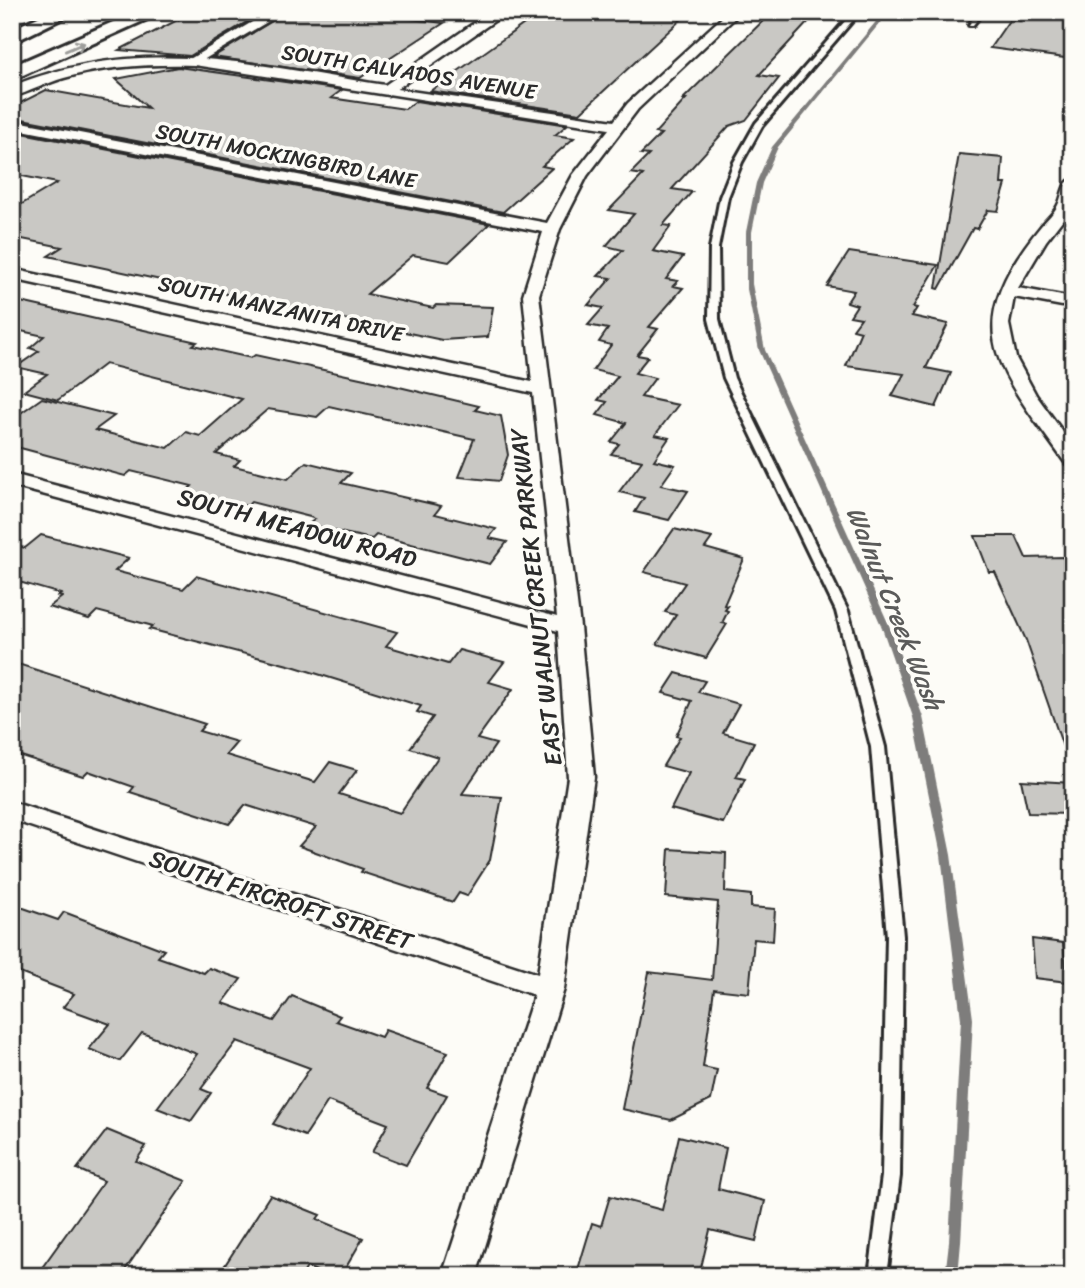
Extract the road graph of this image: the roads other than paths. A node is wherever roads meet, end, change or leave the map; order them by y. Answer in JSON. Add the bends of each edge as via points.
{"nodes":[{"id":1,"x":41,"y":12,"type":"edge"},
{"id":2,"x":65,"y":12,"type":"edge"},
{"id":3,"x":89,"y":12,"type":"edge"},
{"id":4,"x":105,"y":12,"type":"edge"},
{"id":5,"x":153,"y":12,"type":"edge"},
{"id":6,"x":278,"y":12,"type":"edge"},
{"id":7,"x":500,"y":12,"type":"edge"},
{"id":8,"x":735,"y":12,"type":"edge"},
{"id":9,"x":857,"y":12,"type":"edge"},
{"id":10,"x":980,"y":12,"type":"edge"},
{"id":11,"x":971,"y":24,"type":"dead end"},
{"id":12,"x":12,"y":25,"type":"edge"},
{"id":13,"x":12,"y":37,"type":"edge"},
{"id":14,"x":12,"y":49,"type":"edge"},
{"id":15,"x":12,"y":57,"type":"edge"},
{"id":16,"x":194,"y":60,"type":"junction"},
{"id":17,"x":12,"y":74,"type":"edge"},
{"id":18,"x":388,"y":90,"type":"junction"},
{"id":19,"x":12,"y":92,"type":"edge"},
{"id":20,"x":12,"y":124,"type":"edge"},
{"id":21,"x":618,"y":126,"type":"junction"},
{"id":22,"x":1073,"y":183,"type":"edge"},
{"id":23,"x":552,"y":229,"type":"junction"},
{"id":24,"x":12,"y":274,"type":"edge"},
{"id":25,"x":1007,"y":291,"type":"junction"},
{"id":26,"x":1073,"y":303,"type":"edge"},
{"id":27,"x":540,"y":389,"type":"junction"},
{"id":28,"x":1073,"y":460,"type":"edge"},
{"id":29,"x":12,"y":480,"type":"edge"},
{"id":30,"x":569,"y":627,"type":"junction"},
{"id":31,"x":12,"y":811,"type":"edge"},
{"id":32,"x":550,"y":989,"type":"junction"},
{"id":33,"x":459,"y":1276,"type":"edge"},
{"id":34,"x":878,"y":1276,"type":"edge"}],
"edges":[{"from":1,"to":12,"type":"highway"},
{"from":2,"to":13,"type":"highway"},
{"from":3,"to":14,"type":"highway"},
{"from":4,"to":15,"type":"highway"},
{"from":17,"to":5,"type":"highway","one_way":true},
{"from":6,"to":16,"type":"street"},
{"from":7,"to":18,"type":"street"},
{"from":8,"to":21,"type":"street","name":"EAST WALNUT CREEK PARKWAY","via":[[633,106]]},
{"from":9,"to":34,"type":"lane","via":[[779,99],[738,162],[724,197],[713,248],[714,319],[729,378],[842,611],[878,747],[895,936],[891,1176]]},
{"from":10,"to":11,"type":"lane"},
{"from":16,"to":18,"type":"street","name":"SOUTH CALVADOS AVENUE"},
{"from":16,"to":19,"type":"street","name":"SOUTH CALVADOS AVENUE","via":[[94,66]]},
{"from":18,"to":21,"type":"street","name":"SOUTH CALVADOS AVENUE"},
{"from":20,"to":23,"type":"street","name":"SOUTH MOCKINGBIRD LANE"},
{"from":21,"to":23,"type":"street","name":"EAST WALNUT CREEK PARKWAY","via":[[580,174]]},
{"from":22,"to":25,"type":"street","via":[[1068,205],[1040,237]]},
{"from":23,"to":27,"type":"street","name":"EAST WALNUT CREEK PARKWAY","via":[[531,295]]},
{"from":24,"to":27,"type":"street","name":"SOUTH MANZANITA DRIVE"},
{"from":25,"to":26,"type":"street"},
{"from":25,"to":28,"type":"street","via":[[1000,324],[1006,355],[1022,387]]},
{"from":27,"to":30,"type":"street","name":"EAST WALNUT CREEK PARKWAY"},
{"from":29,"to":30,"type":"street","name":"SOUTH MEADOW ROAD"},
{"from":30,"to":32,"type":"street","name":"EAST WALNUT CREEK PARKWAY","via":[[581,777]]},
{"from":31,"to":32,"type":"street","name":"SOUTH FIRCROFT STREET"},
{"from":32,"to":33,"type":"street","name":"EAST WALNUT CREEK PARKWAY"}]}
